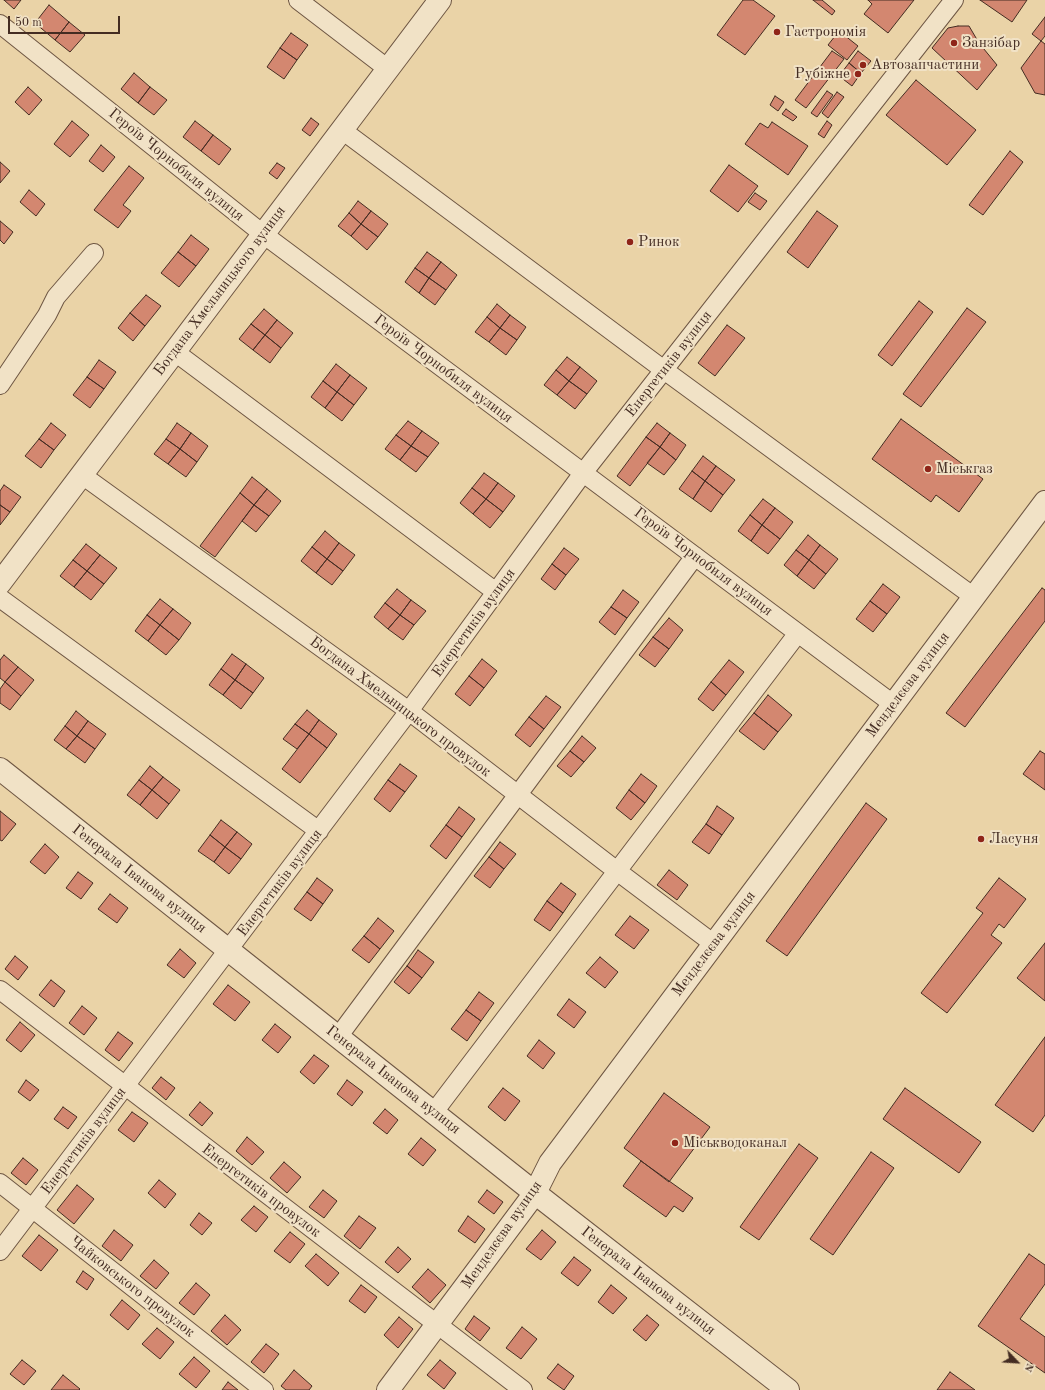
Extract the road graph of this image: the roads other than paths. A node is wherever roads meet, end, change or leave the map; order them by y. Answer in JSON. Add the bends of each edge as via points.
{"nodes":[{"id":1,"x":298,"y":0,"type":"edge"},
{"id":2,"x":440,"y":0,"type":"edge"},
{"id":3,"x":954,"y":0,"type":"edge"},
{"id":4,"x":0,"y":24,"type":"edge"},
{"id":5,"x":388,"y":68,"type":"junction"},
{"id":6,"x":342,"y":130,"type":"junction"},
{"id":7,"x":263,"y":234,"type":"junction"},
{"id":8,"x":94,"y":253,"type":"dead end"},
{"id":9,"x":175,"y":352,"type":"junction"},
{"id":10,"x":664,"y":370,"type":"junction"},
{"id":11,"x":0,"y":385,"type":"edge"},
{"id":12,"x":583,"y":473,"type":"junction"},
{"id":13,"x":82,"y":475,"type":"junction"},
{"id":14,"x":1045,"y":502,"type":"edge"},
{"id":15,"x":695,"y":556,"type":"junction"},
{"id":16,"x":0,"y":583,"type":"edge"},
{"id":17,"x":496,"y":592,"type":"junction"},
{"id":18,"x":974,"y":597,"type":"junction"},
{"id":19,"x":0,"y":598,"type":"edge"},
{"id":20,"x":798,"y":633,"type":"junction"},
{"id":21,"x":894,"y":704,"type":"junction"},
{"id":22,"x":409,"y":711,"type":"junction"},
{"id":23,"x":0,"y":769,"type":"edge"},
{"id":24,"x":518,"y":796,"type":"junction"},
{"id":25,"x":319,"y":831,"type":"junction"},
{"id":26,"x":617,"y":872,"type":"junction"},
{"id":27,"x":714,"y":944,"type":"junction"},
{"id":28,"x":229,"y":950,"type":"junction"},
{"id":29,"x":0,"y":990,"type":"edge"},
{"id":30,"x":338,"y":1037,"type":"junction"},
{"id":31,"x":125,"y":1087,"type":"junction"},
{"id":32,"x":434,"y":1112,"type":"junction"},
{"id":33,"x":0,"y":1184,"type":"edge"},
{"id":34,"x":535,"y":1192,"type":"junction"},
{"id":35,"x":32,"y":1208,"type":"junction"},
{"id":36,"x":0,"y":1251,"type":"edge"},
{"id":37,"x":436,"y":1325,"type":"junction"},
{"id":38,"x":264,"y":1390,"type":"edge"},
{"id":39,"x":388,"y":1390,"type":"edge"},
{"id":40,"x":523,"y":1390,"type":"edge"},
{"id":41,"x":788,"y":1390,"type":"edge"}],
"edges":[{"from":1,"to":5,"type":"street"},
{"from":2,"to":5,"type":"street","name":"Богдана Хмельницького вулиця"},
{"from":3,"to":10,"type":"street","name":"Енергетиків вулиця"},
{"from":4,"to":7,"type":"street","name":"Героїв Чорнобиля вулиця"},
{"from":5,"to":6,"type":"street","name":"Богдана Хмельницького вулиця"},
{"from":6,"to":7,"type":"street","name":"Богдана Хмельницького вулиця"},
{"from":6,"to":10,"type":"street"},
{"from":7,"to":9,"type":"street","name":"Богдана Хмельницького вулиця"},
{"from":7,"to":12,"type":"street","name":"Героїв Чорнобиля вулиця"},
{"from":8,"to":11,"type":"street","via":[[56,297],[47,315]]},
{"from":9,"to":13,"type":"street","name":"Богдана Хмельницького вулиця"},
{"from":9,"to":17,"type":"street"},
{"from":10,"to":12,"type":"street","name":"Енергетиків вулиця"},
{"from":10,"to":18,"type":"street"},
{"from":12,"to":15,"type":"street","name":"Героїв Чорнобиля вулиця"},
{"from":12,"to":17,"type":"street","name":"Енергетиків вулиця"},
{"from":13,"to":16,"type":"street","name":"Богдана Хмельницького вулиця"},
{"from":13,"to":22,"type":"street","name":"Богдана Хмельницького провулок"},
{"from":14,"to":18,"type":"street","name":"Менделєєва вулиця"},
{"from":15,"to":20,"type":"street","name":"Героїв Чорнобиля вулиця"},
{"from":15,"to":24,"type":"street"},
{"from":17,"to":22,"type":"street","name":"Енергетиків вулиця"},
{"from":18,"to":21,"type":"street","name":"Менделєєва вулиця"},
{"from":19,"to":25,"type":"street"},
{"from":20,"to":21,"type":"street","name":"Героїв Чорнобиля вулиця"},
{"from":20,"to":26,"type":"street"},
{"from":21,"to":27,"type":"street","name":"Менделєєва вулиця"},
{"from":22,"to":24,"type":"street","name":"Богдана Хмельницького провулок"},
{"from":22,"to":25,"type":"street","name":"Енергетиків вулиця"},
{"from":23,"to":28,"type":"street","name":"Генерала Іванова вулиця"},
{"from":24,"to":26,"type":"street","name":"Богдана Хмельницького провулок"},
{"from":24,"to":30,"type":"street"},
{"from":25,"to":28,"type":"street","name":"Енергетиків вулиця"},
{"from":26,"to":27,"type":"street","name":"Богдана Хмельницького провулок"},
{"from":26,"to":32,"type":"street"},
{"from":27,"to":34,"type":"street","name":"Менделєєва вулиця","via":[[550,1163]]},
{"from":28,"to":30,"type":"street","name":"Генерала Іванова вулиця"},
{"from":28,"to":31,"type":"street","name":"Енергетиків вулиця"},
{"from":29,"to":31,"type":"street","name":"Енергетиків провулок"},
{"from":30,"to":32,"type":"street","name":"Генерала Іванова вулиця"},
{"from":31,"to":35,"type":"street","name":"Енергетиків вулиця"},
{"from":31,"to":37,"type":"street","name":"Енергетиків провулок"},
{"from":32,"to":34,"type":"street","name":"Генерала Іванова вулиця"},
{"from":33,"to":35,"type":"street","name":"Чайковського провулок"},
{"from":34,"to":37,"type":"street","name":"Менделєєва вулиця"},
{"from":34,"to":41,"type":"street","name":"Генерала Іванова вулиця"},
{"from":35,"to":36,"type":"street","name":"Енергетиків вулиця"},
{"from":35,"to":38,"type":"street","name":"Чайковського провулок"},
{"from":37,"to":39,"type":"street","name":"Менделєєва вулиця"},
{"from":37,"to":40,"type":"street","name":"Енергетиків провулок"}]}
